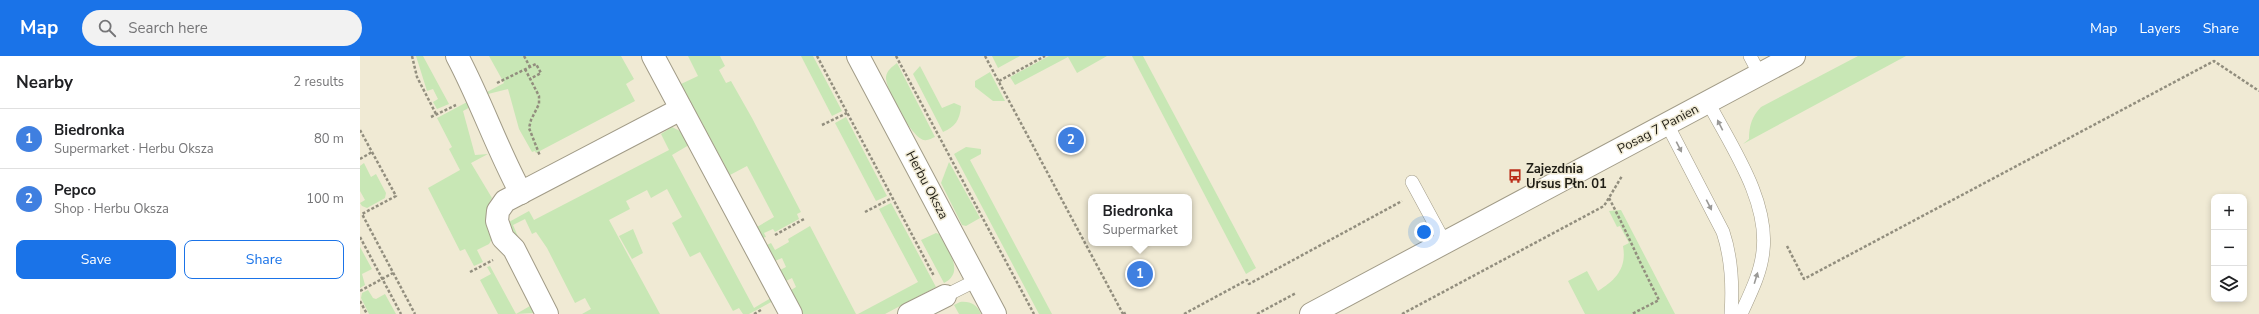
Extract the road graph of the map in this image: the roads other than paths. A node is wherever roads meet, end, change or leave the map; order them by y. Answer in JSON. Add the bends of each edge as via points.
{"nodes":[{"id":1,"x":457,"y":56,"type":"edge"},
{"id":2,"x":653,"y":56,"type":"edge"},
{"id":3,"x":858,"y":56,"type":"edge"},
{"id":4,"x":1794,"y":56,"type":"edge"},
{"id":5,"x":1755,"y":65,"type":"edge"},
{"id":6,"x":1708,"y":102,"type":"junction"},
{"id":7,"x":682,"y":109,"type":"junction"},
{"id":8,"x":1667,"y":124,"type":"junction"},
{"id":9,"x":1415,"y":187,"type":"road end"},
{"id":10,"x":521,"y":193,"type":"junction"},
{"id":11,"x":1445,"y":243,"type":"junction"},
{"id":12,"x":977,"y":280,"type":"junction"},
{"id":13,"x":945,"y":296,"type":"joint"},
{"id":14,"x":547,"y":314,"type":"edge"},
{"id":15,"x":791,"y":314,"type":"edge"},
{"id":16,"x":909,"y":314,"type":"edge"},
{"id":17,"x":995,"y":314,"type":"edge"},
{"id":18,"x":1311,"y":314,"type":"edge"},
{"id":19,"x":1731,"y":314,"type":"edge"},
{"id":20,"x":1741,"y":314,"type":"edge"}],
"edges":[{"from":1,"to":10,"type":"street","via":[[477,94],[501,157]]},
{"from":2,"to":7,"type":"street"},
{"from":3,"to":12,"type":"street","name":"Herbu Oksza"},
{"from":4,"to":5,"type":"street","name":"Posag 7 Panien"},
{"from":5,"to":6,"type":"street","name":"Posag 7 Panien"},
{"from":6,"to":8,"type":"street","name":"Posag 7 Panien"},
{"from":20,"to":6,"type":"lane","one_way":true,"via":[[1754,285],[1764,250],[1759,206]]},
{"from":7,"to":10,"type":"street"},
{"from":7,"to":15,"type":"street"},
{"from":8,"to":11,"type":"street","name":"Posag 7 Panien"},
{"from":8,"to":19,"type":"lane","one_way":true,"via":[[1728,246],[1732,283]]},
{"from":9,"to":11,"type":"lane"},
{"from":10,"to":14,"type":"street","via":[[505,201],[498,211],[497,221],[503,238],[514,249]]},
{"from":11,"to":18,"type":"street","name":"Posag 7 Panien"},
{"from":12,"to":13,"type":"lane"},
{"from":12,"to":17,"type":"street","name":"Herbu Oksza"},
{"from":13,"to":16,"type":"street"}]}
